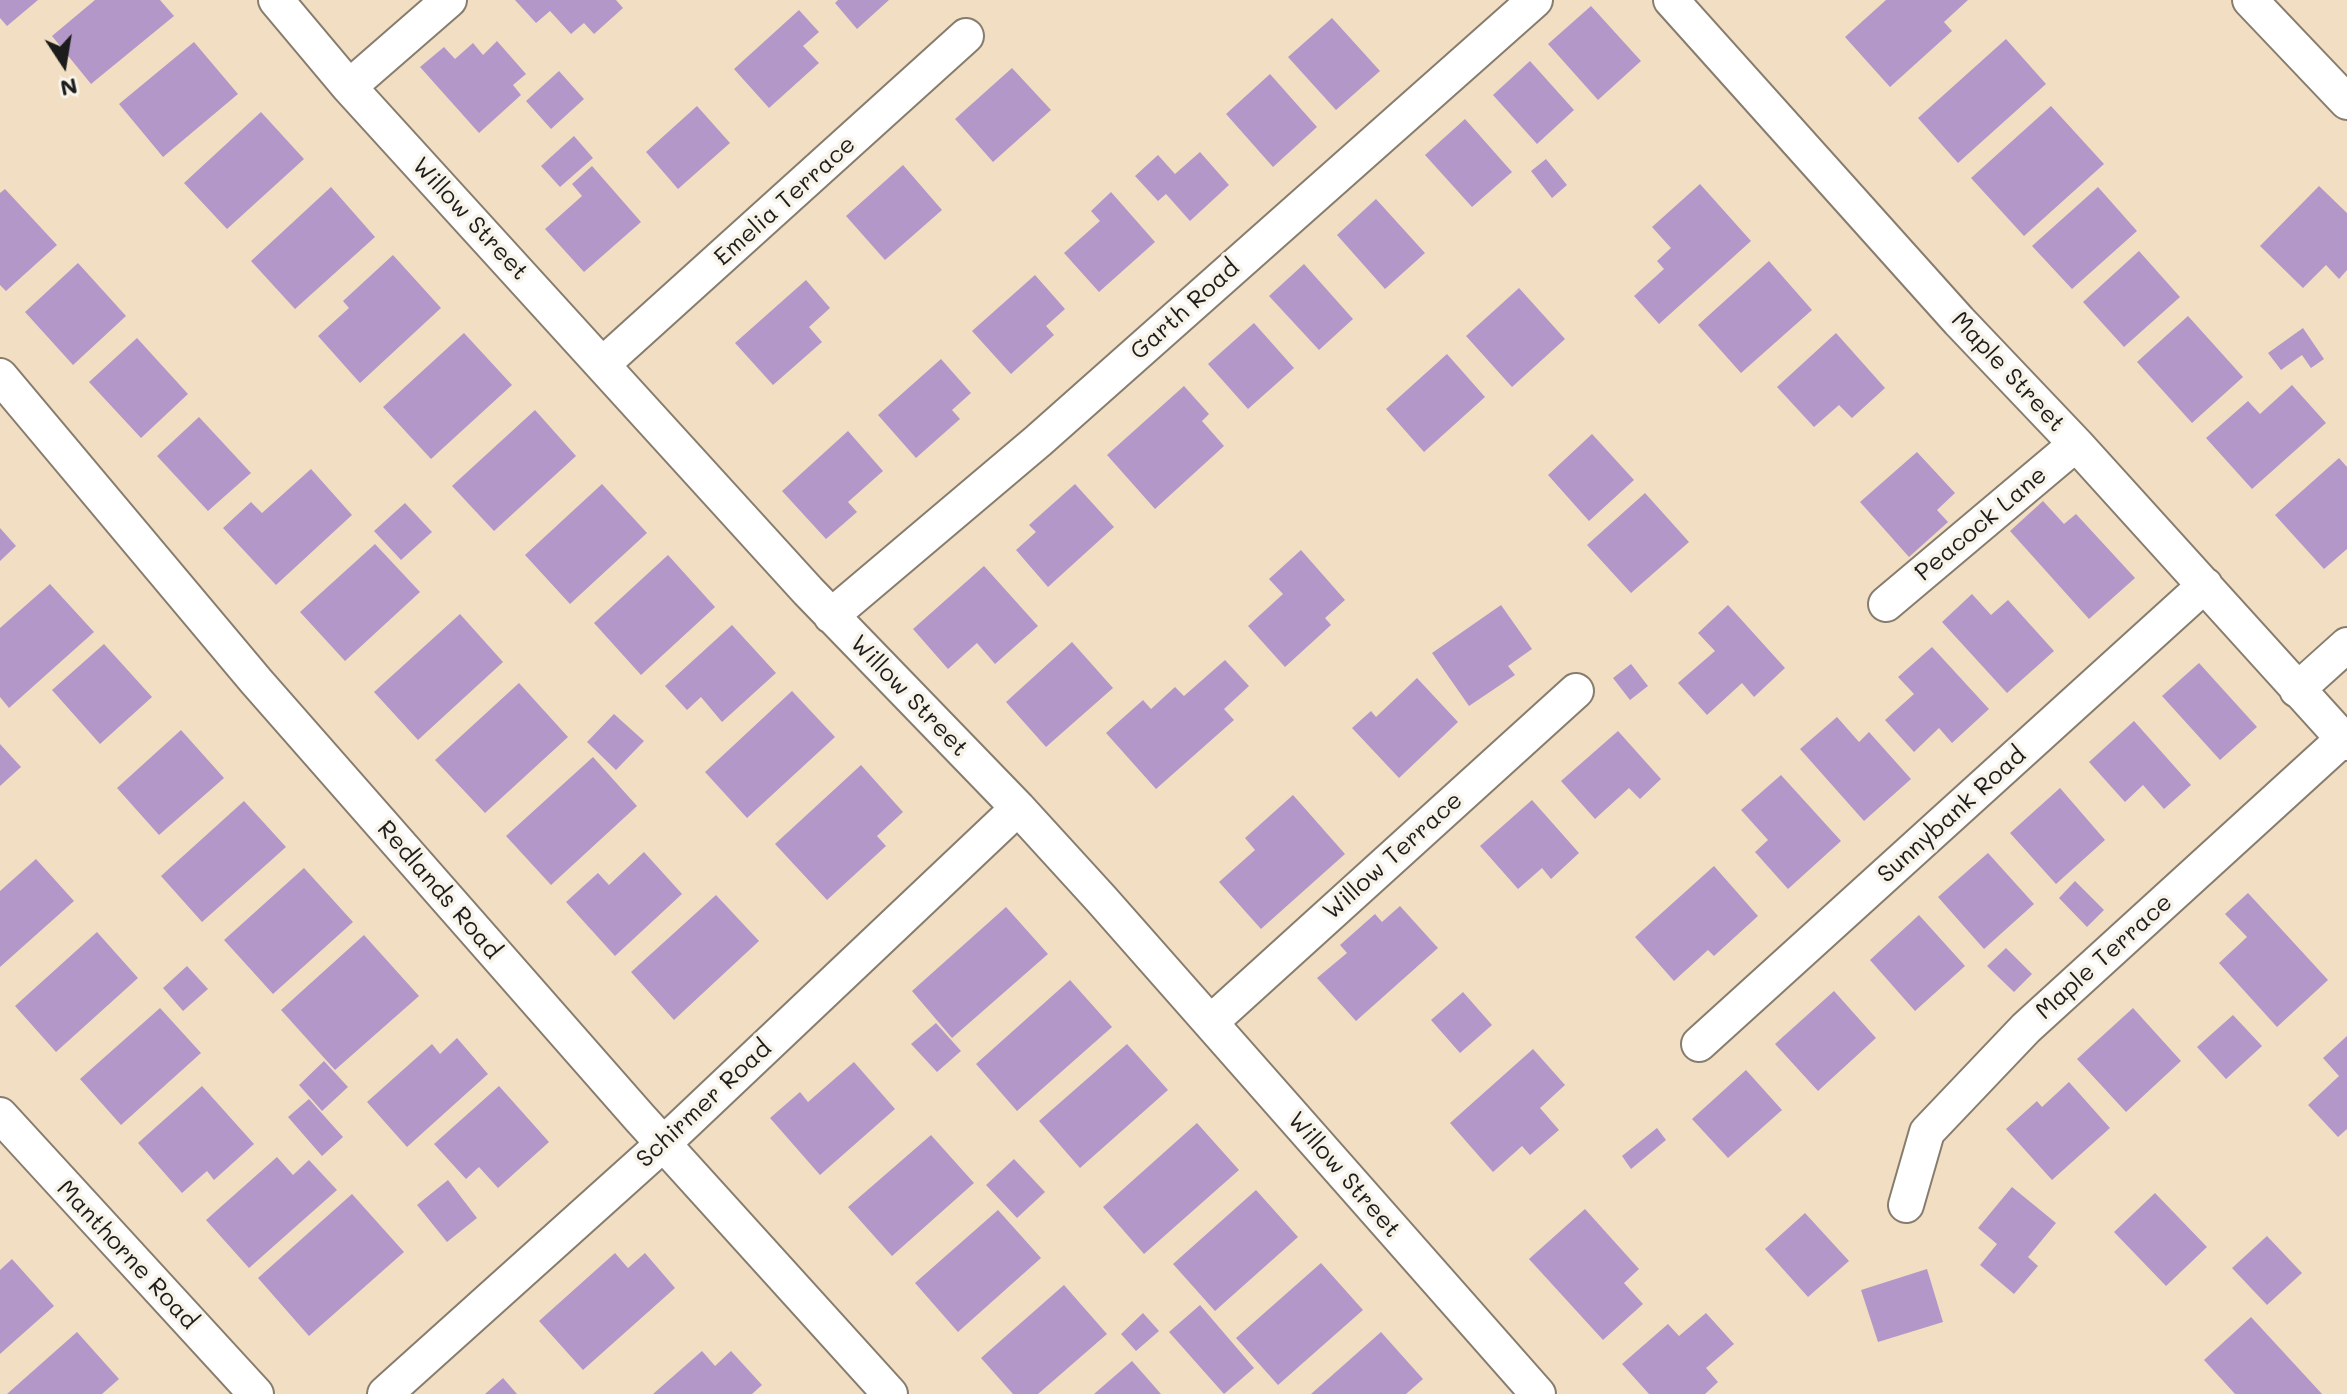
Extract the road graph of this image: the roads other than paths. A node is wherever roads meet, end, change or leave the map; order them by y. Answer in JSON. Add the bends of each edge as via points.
{"nodes":[{"id":1,"x":276,"y":0,"type":"edge"},
{"id":2,"x":449,"y":0,"type":"edge"},
{"id":3,"x":1535,"y":0,"type":"edge"},
{"id":4,"x":1671,"y":0,"type":"edge"},
{"id":5,"x":2250,"y":0,"type":"edge"},
{"id":6,"x":966,"y":36,"type":"dead end"},
{"id":7,"x":349,"y":87,"type":"junction"},
{"id":8,"x":2347,"y":102,"type":"edge"},
{"id":9,"x":603,"y":364,"type":"junction"},
{"id":10,"x":0,"y":376,"type":"edge"},
{"id":11,"x":2076,"y":444,"type":"junction"},
{"id":12,"x":2205,"y":585,"type":"junction"},
{"id":13,"x":1886,"y":604,"type":"dead end"},
{"id":14,"x":831,"y":616,"type":"junction"},
{"id":15,"x":2347,"y":645,"type":"edge"},
{"id":16,"x":2297,"y":690,"type":"junction"},
{"id":17,"x":1576,"y":691,"type":"dead end"},
{"id":18,"x":2345,"y":741,"type":"edge"},
{"id":19,"x":1018,"y":808,"type":"junction"},
{"id":20,"x":1211,"y":1022,"type":"junction"},
{"id":21,"x":1699,"y":1044,"type":"dead end"},
{"id":22,"x":0,"y":1115,"type":"edge"},
{"id":23,"x":663,"y":1144,"type":"junction"},
{"id":24,"x":1906,"y":1205,"type":"dead end"},
{"id":25,"x":256,"y":1394,"type":"edge"},
{"id":26,"x":385,"y":1394,"type":"edge"},
{"id":27,"x":890,"y":1394,"type":"edge"},
{"id":28,"x":1538,"y":1394,"type":"edge"}],
"edges":[{"from":1,"to":7,"type":"street","name":"Willow Street"},
{"from":2,"to":7,"type":"street"},
{"from":3,"to":14,"type":"street","name":"Garth Road","via":[[1038,441]]},
{"from":4,"to":11,"type":"street","name":"Maple Street"},
{"from":5,"to":8,"type":"street"},
{"from":6,"to":9,"type":"street","name":"Emelia Terrace"},
{"from":7,"to":9,"type":"street","name":"Willow Street"},
{"from":9,"to":14,"type":"street","name":"Willow Street"},
{"from":10,"to":23,"type":"street","name":"Redlands Road","via":[[256,681]]},
{"from":11,"to":12,"type":"street","name":"Maple Street"},
{"from":11,"to":13,"type":"street","name":"Peacock Lane"},
{"from":12,"to":16,"type":"street","name":"Maple Street"},
{"from":12,"to":21,"type":"street","name":"Sunnybank Road"},
{"from":14,"to":19,"type":"street","name":"Willow Street"},
{"from":15,"to":16,"type":"street"},
{"from":16,"to":18,"type":"street","name":"Maple Street"},
{"from":17,"to":20,"type":"street","name":"Willow Terrace"},
{"from":18,"to":24,"type":"street","name":"Maple Terrace","via":[[2026,1028],[1927,1132]]},
{"from":19,"to":20,"type":"street","name":"Willow Street"},
{"from":19,"to":23,"type":"street","name":"Schirmer Road"},
{"from":20,"to":28,"type":"street","name":"Willow Street"},
{"from":22,"to":25,"type":"street","name":"Manthorne Road"},
{"from":23,"to":26,"type":"street","name":"Schirmer Road"},
{"from":23,"to":27,"type":"street","name":"Redlands Road"}]}
